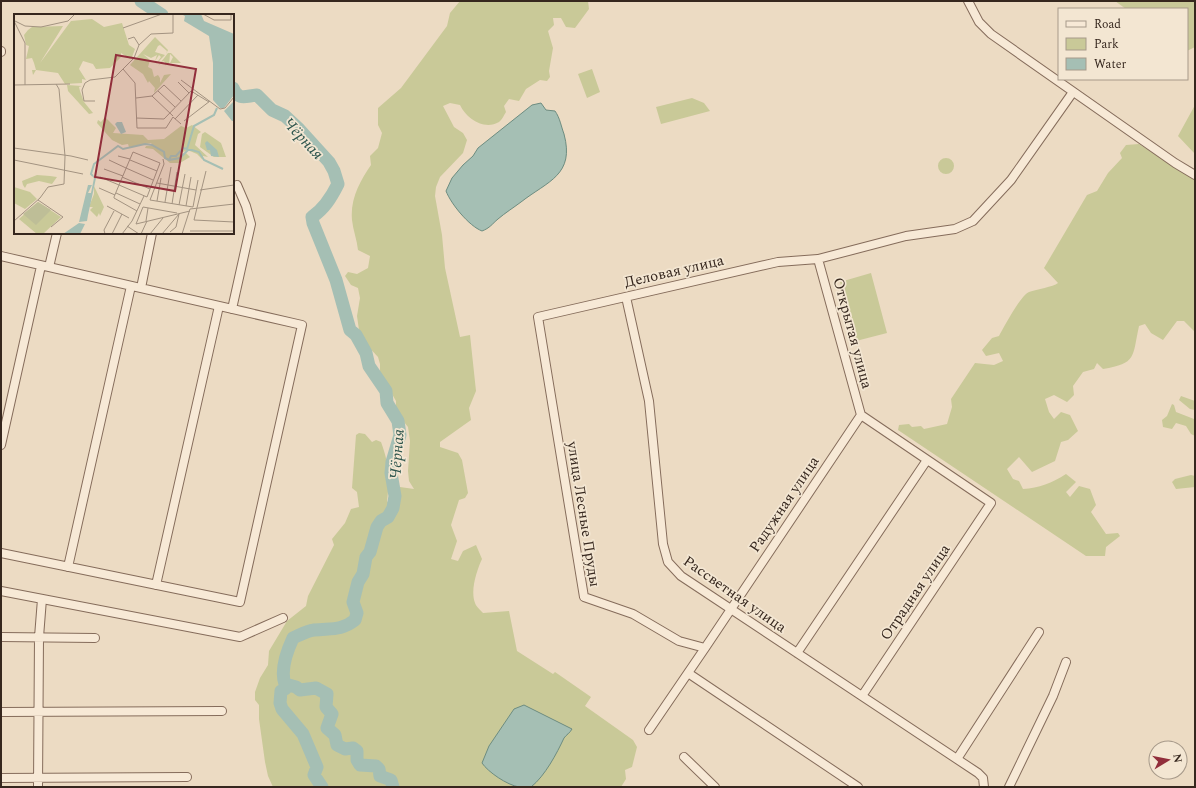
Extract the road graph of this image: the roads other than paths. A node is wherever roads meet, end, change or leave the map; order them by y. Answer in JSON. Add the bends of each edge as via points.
{"nodes":[{"id":1,"x":968,"y":1,"type":"edge"},
{"id":2,"x":1073,"y":92,"type":"junction"},
{"id":3,"x":1195,"y":175,"type":"edge"},
{"id":4,"x":237,"y":185,"type":"dead end"},
{"id":5,"x":57,"y":234,"type":"edge"},
{"id":6,"x":152,"y":234,"type":"edge"},
{"id":7,"x":1,"y":256,"type":"edge"},
{"id":8,"x":818,"y":259,"type":"junction"},
{"id":9,"x":45,"y":266,"type":"junction"},
{"id":10,"x":131,"y":286,"type":"junction"},
{"id":11,"x":141,"y":288,"type":"junction"},
{"id":12,"x":626,"y":297,"type":"junction"},
{"id":13,"x":219,"y":306,"type":"junction"},
{"id":14,"x":232,"y":309,"type":"junction"},
{"id":15,"x":538,"y":317,"type":"joint"},
{"id":16,"x":862,"y":415,"type":"junction"},
{"id":17,"x":1,"y":446,"type":"edge"},
{"id":18,"x":928,"y":460,"type":"junction"},
{"id":19,"x":1,"y":553,"type":"edge"},
{"id":20,"x":68,"y":567,"type":"junction"},
{"id":21,"x":156,"y":585,"type":"junction"},
{"id":22,"x":1,"y":591,"type":"edge"},
{"id":23,"x":42,"y":599,"type":"junction"},
{"id":24,"x":731,"y":609,"type":"junction"},
{"id":25,"x":283,"y":618,"type":"dead end"},
{"id":26,"x":1039,"y":632,"type":"dead end"},
{"id":27,"x":1,"y":637,"type":"edge"},
{"id":28,"x":39,"y":637,"type":"junction"},
{"id":29,"x":95,"y":638,"type":"dead end"},
{"id":30,"x":705,"y":648,"type":"junction"},
{"id":31,"x":797,"y":653,"type":"junction"},
{"id":32,"x":1066,"y":662,"type":"dead end"},
{"id":33,"x":688,"y":673,"type":"junction"},
{"id":34,"x":862,"y":696,"type":"junction"},
{"id":35,"x":222,"y":711,"type":"dead end"},
{"id":36,"x":1,"y":712,"type":"edge"},
{"id":37,"x":38,"y":712,"type":"junction"},
{"id":38,"x":649,"y":730,"type":"dead end"},
{"id":39,"x":684,"y":757,"type":"dead end"},
{"id":40,"x":957,"y":759,"type":"junction"},
{"id":41,"x":1,"y":778,"type":"edge"},
{"id":42,"x":38,"y":778,"type":"junction"},
{"id":43,"x":187,"y":778,"type":"dead end"},
{"id":44,"x":38,"y":787,"type":"edge"},
{"id":45,"x":715,"y":787,"type":"edge"},
{"id":46,"x":858,"y":787,"type":"edge"},
{"id":47,"x":984,"y":787,"type":"edge"},
{"id":48,"x":1009,"y":787,"type":"edge"}],
"edges":[{"from":1,"to":2,"type":"street","via":[[984,28]]},
{"from":2,"to":3,"type":"street"},
{"from":2,"to":8,"type":"street","name":"Деловая улица","via":[[1011,180],[973,221],[955,229],[906,236]]},
{"from":4,"to":14,"type":"street","via":[[250,224]]},
{"from":5,"to":9,"type":"street"},
{"from":6,"to":11,"type":"street"},
{"from":7,"to":9,"type":"street"},
{"from":8,"to":12,"type":"street","name":"Деловая улица","via":[[778,262]]},
{"from":8,"to":16,"type":"street","name":"Открытая улица"},
{"from":9,"to":10,"type":"street"},
{"from":9,"to":17,"type":"street"},
{"from":10,"to":11,"type":"street"},
{"from":10,"to":20,"type":"street"},
{"from":11,"to":13,"type":"street"},
{"from":12,"to":15,"type":"street","name":"Деловая улица"},
{"from":12,"to":24,"type":"street","name":"Рассветная улица","via":[[649,401],[663,544],[668,562],[680,576]]},
{"from":13,"to":14,"type":"street"},
{"from":13,"to":21,"type":"street"},
{"from":14,"to":21,"type":"street","via":[[302,325],[240,602]]},
{"from":15,"to":30,"type":"street","name":"улица Лесные Пруды","via":[[584,597],[633,614],[679,641]]},
{"from":16,"to":18,"type":"street"},
{"from":16,"to":24,"type":"street","name":"Радужная улица"},
{"from":18,"to":31,"type":"street"},
{"from":18,"to":34,"type":"street","name":"Отрадная улица","via":[[991,503]]},
{"from":19,"to":20,"type":"street"},
{"from":20,"to":21,"type":"street"},
{"from":22,"to":23,"type":"street"},
{"from":23,"to":25,"type":"street","via":[[240,637]]},
{"from":23,"to":28,"type":"street"},
{"from":24,"to":30,"type":"street","name":"Радужная улица"},
{"from":24,"to":31,"type":"street","name":"Рассветная улица"},
{"from":26,"to":40,"type":"street"},
{"from":27,"to":28,"type":"street"},
{"from":28,"to":29,"type":"street"},
{"from":28,"to":37,"type":"street"},
{"from":30,"to":33,"type":"street"},
{"from":31,"to":34,"type":"street","name":"Рассветная улица"},
{"from":32,"to":48,"type":"street","via":[[1053,696]]},
{"from":33,"to":38,"type":"street"},
{"from":33,"to":46,"type":"street"},
{"from":34,"to":40,"type":"street","name":"Рассветная улица"},
{"from":35,"to":37,"type":"street"},
{"from":36,"to":37,"type":"street"},
{"from":37,"to":42,"type":"street"},
{"from":39,"to":45,"type":"street"},
{"from":40,"to":47,"type":"street","name":"Рассветная улица","via":[[983,778]]},
{"from":41,"to":42,"type":"street"},
{"from":42,"to":43,"type":"street"},
{"from":42,"to":44,"type":"street"}]}
